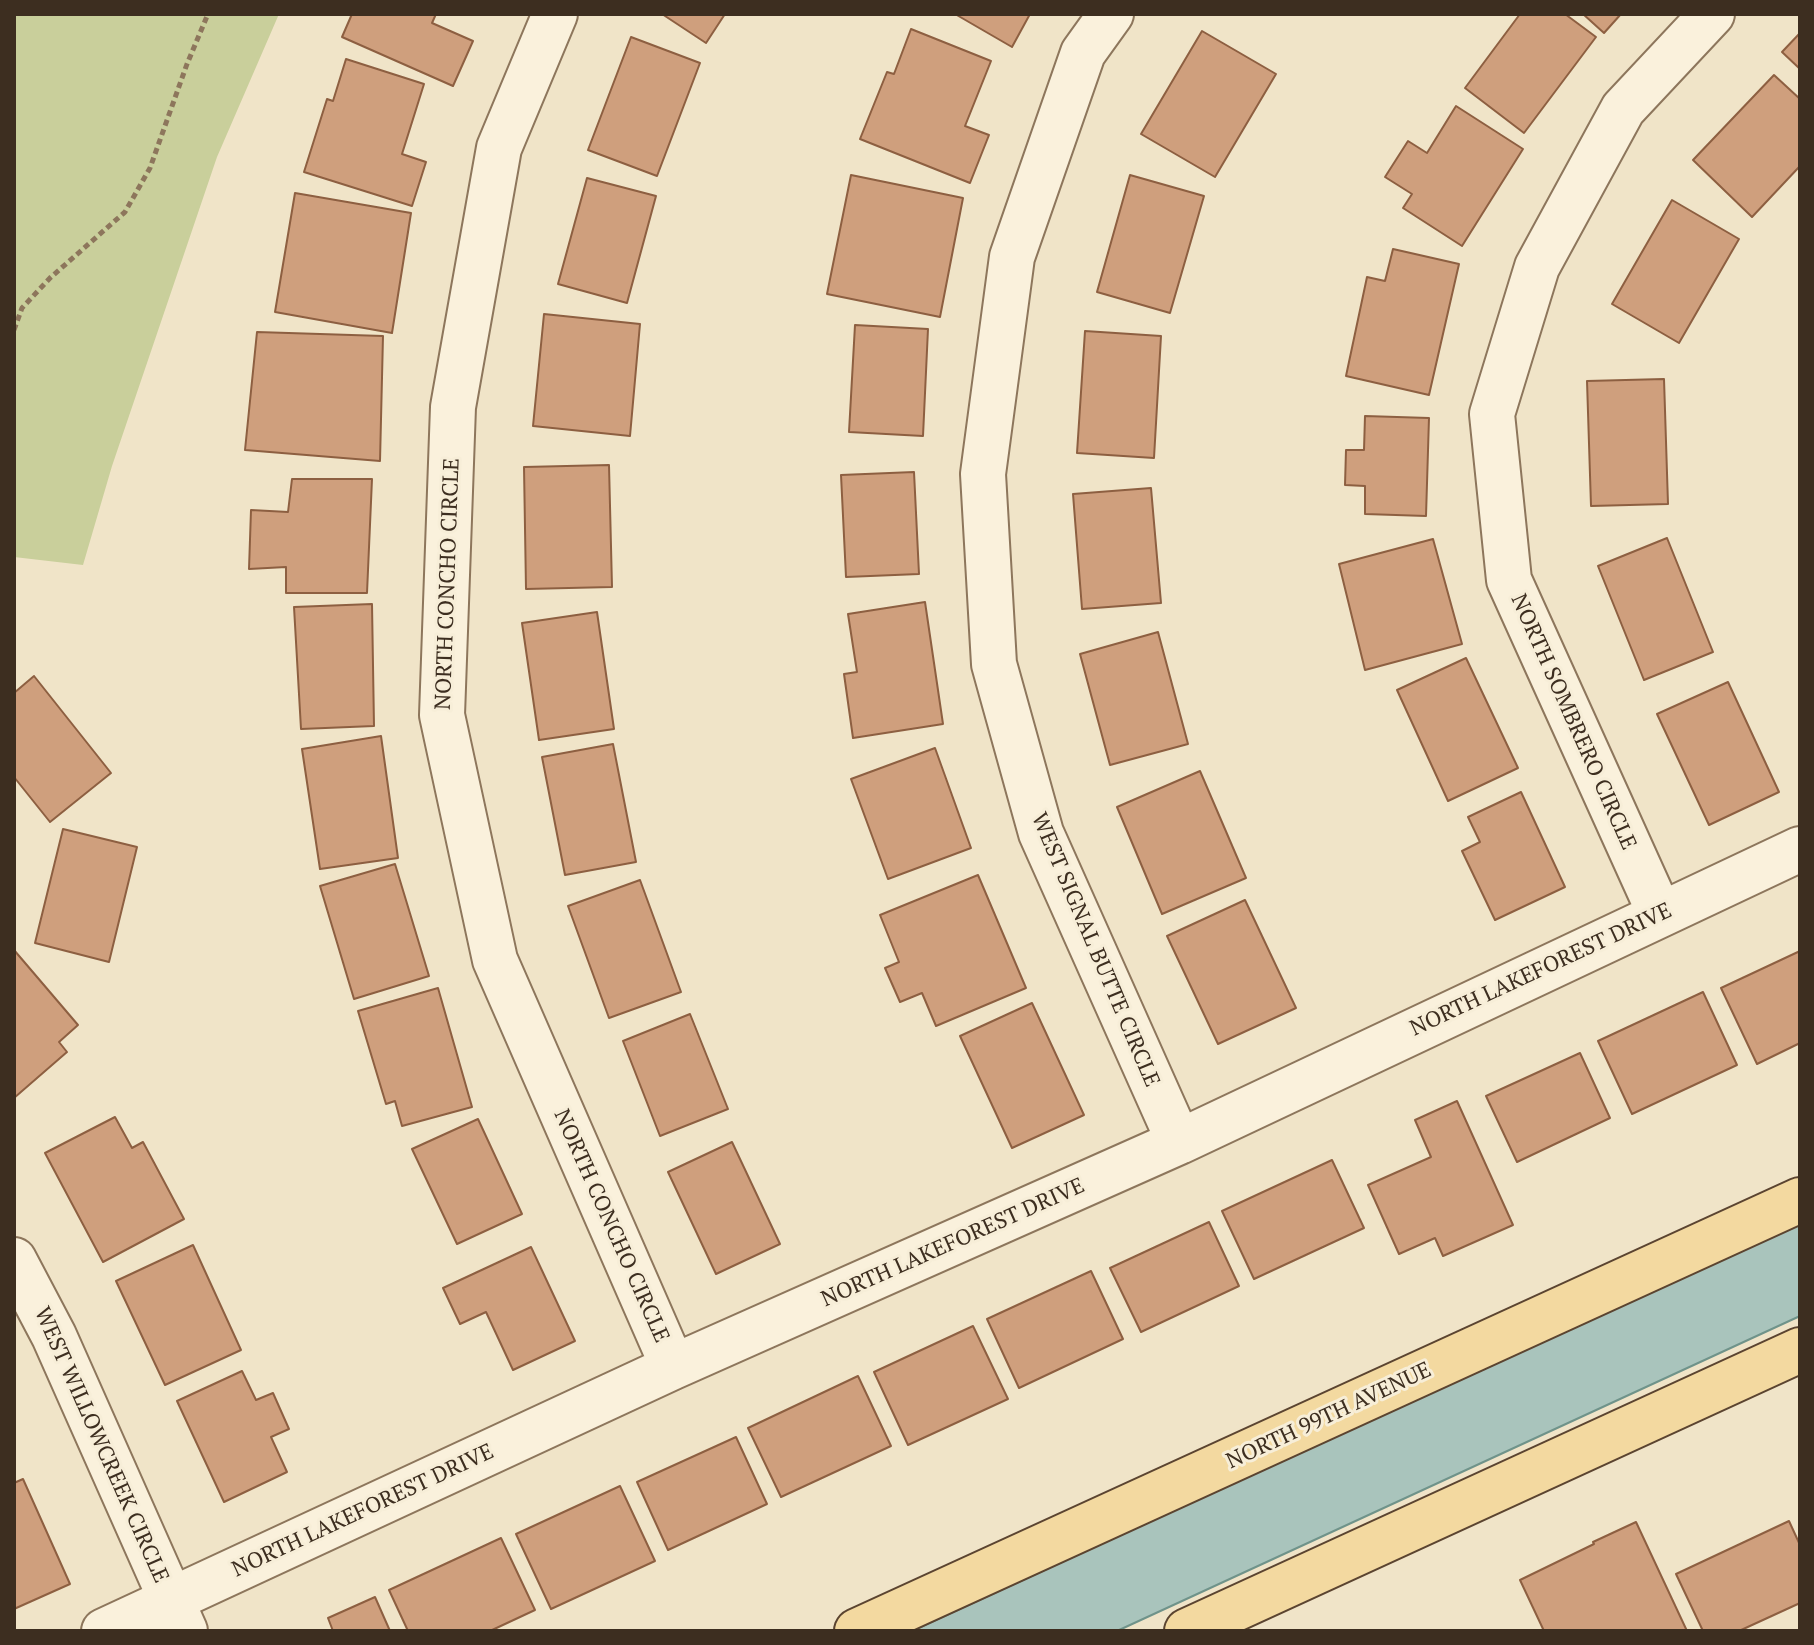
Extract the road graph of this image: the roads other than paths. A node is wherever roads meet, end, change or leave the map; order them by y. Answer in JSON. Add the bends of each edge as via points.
{"nodes":[{"id":1,"x":555,"y":14,"type":"edge"},
{"id":2,"x":1111,"y":14,"type":"edge"},
{"id":3,"x":1712,"y":14,"type":"edge"},
{"id":4,"x":1800,"y":849,"type":"edge"},
{"id":5,"x":1660,"y":914,"type":"junction"},
{"id":6,"x":1179,"y":1142,"type":"junction"},
{"id":7,"x":1800,"y":1200,"type":"edge"},
{"id":8,"x":14,"y":1260,"type":"edge"},
{"id":9,"x":1800,"y":1350,"type":"edge"},
{"id":10,"x":673,"y":1367,"type":"junction"},
{"id":11,"x":178,"y":1616,"type":"edge"},
{"id":12,"x":104,"y":1631,"type":"edge"},
{"id":13,"x":857,"y":1631,"type":"edge"},
{"id":14,"x":1187,"y":1631,"type":"edge"}],
"edges":[{"from":1,"to":10,"type":"street","name":"NORTH CONCHO CIRCLE","via":[[499,148],[453,407],[442,715],[495,960]]},
{"from":2,"to":6,"type":"street","name":"WEST SIGNAL BUTTE CIRCLE","via":[[1083,53],[1012,257],[983,474],[994,664],[1041,833]]},
{"from":3,"to":5,"type":"street","name":"NORTH SOMBRERO CIRCLE","via":[[1623,109],[1537,267],[1492,414],[1509,580]]},
{"from":4,"to":5,"type":"street","name":"NORTH LAKEFOREST DRIVE"},
{"from":5,"to":6,"type":"street","name":"NORTH LAKEFOREST DRIVE"},
{"from":6,"to":10,"type":"street","name":"NORTH LAKEFOREST DRIVE"},
{"from":7,"to":13,"type":"main road","name":"NORTH 99TH AVENUE"},
{"from":8,"to":11,"type":"street","name":"WEST WILLOWCREEK CIRCLE","via":[[54,1336]]},
{"from":9,"to":14,"type":"main road"},
{"from":10,"to":11,"type":"street","name":"NORTH LAKEFOREST DRIVE"},
{"from":11,"to":12,"type":"street","name":"NORTH LAKEFOREST DRIVE"}]}
